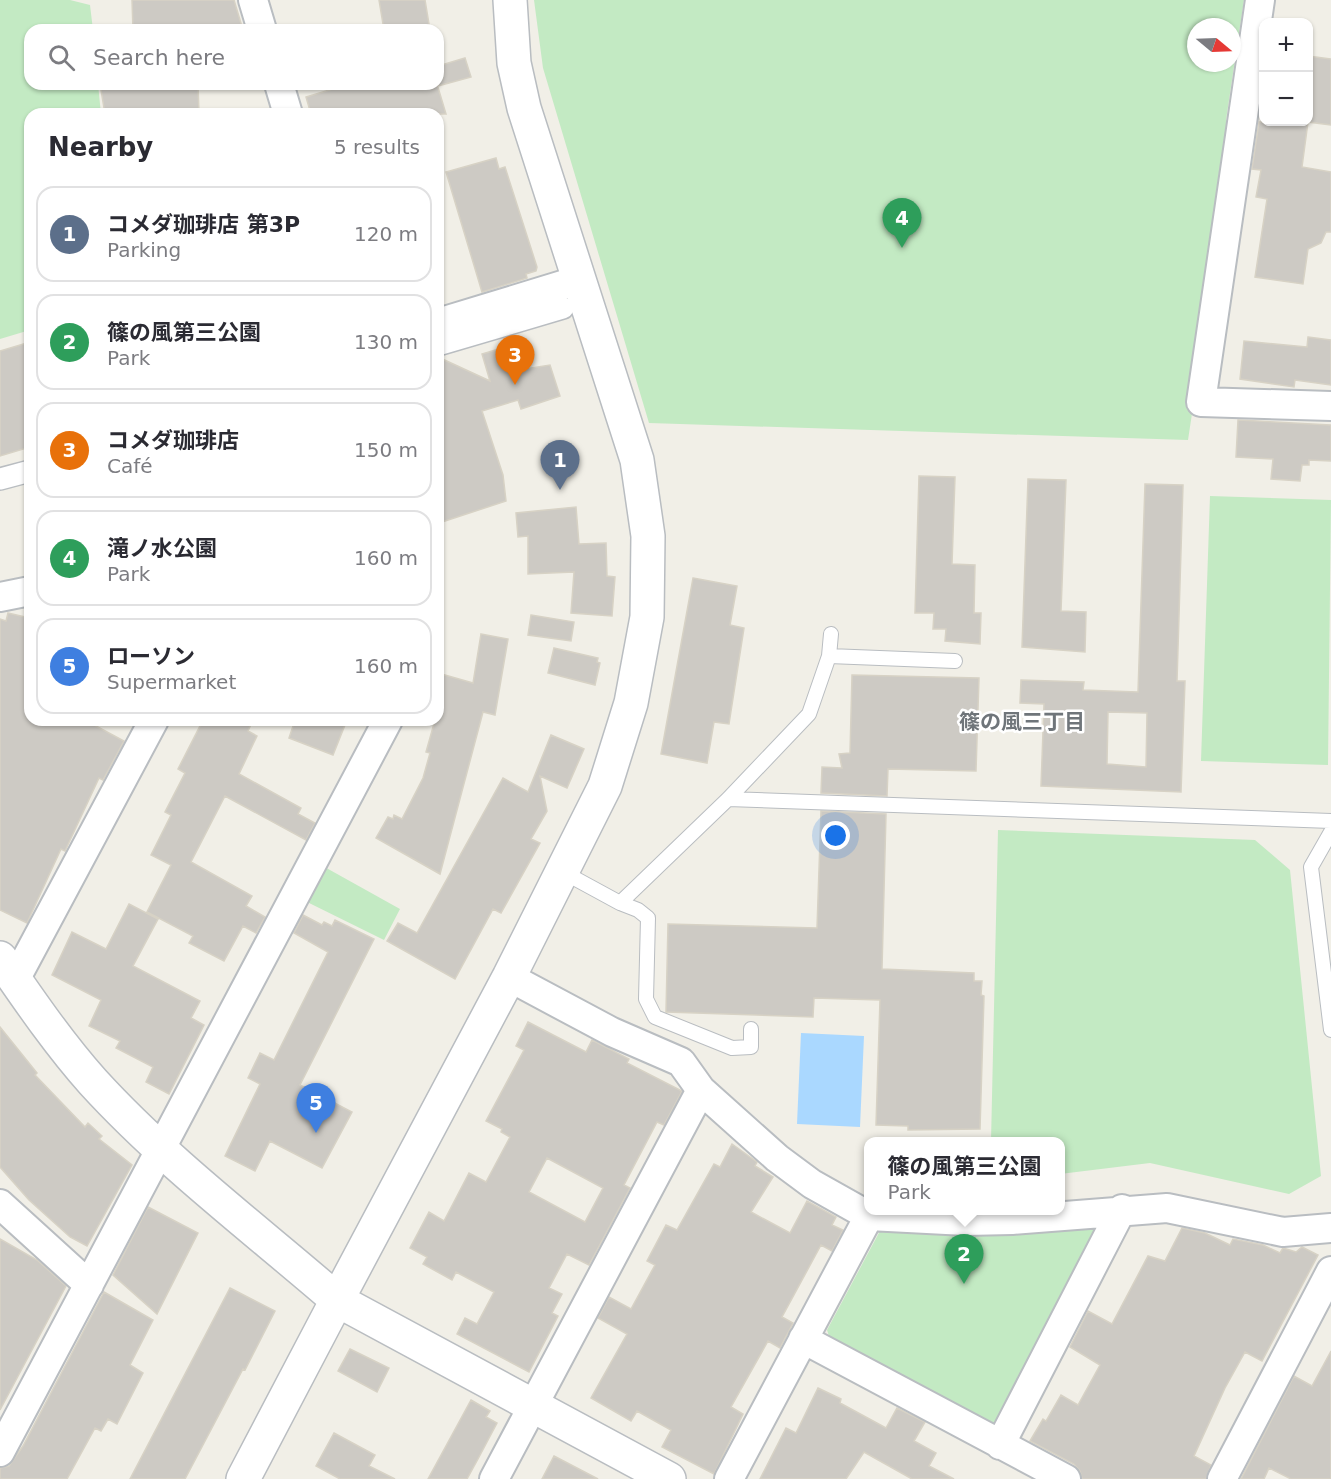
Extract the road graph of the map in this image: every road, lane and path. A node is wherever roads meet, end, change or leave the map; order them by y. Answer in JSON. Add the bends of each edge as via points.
{"nodes":[{"id":1,"x":253,"y":0,"type":"edge"},
{"id":2,"x":510,"y":0,"type":"edge"},
{"id":3,"x":1260,"y":0,"type":"edge"},
{"id":4,"x":260,"y":24,"type":"edge"},
{"id":5,"x":281,"y":90,"type":"edge"},
{"id":6,"x":286,"y":108,"type":"edge"},
{"id":7,"x":579,"y":280,"type":"junction"},
{"id":8,"x":563,"y":308,"type":"dead end"},
{"id":9,"x":444,"y":321,"type":"edge"},
{"id":10,"x":444,"y":343,"type":"edge"},
{"id":11,"x":1331,"y":406,"type":"edge"},
{"id":12,"x":24,"y":473,"type":"edge"},
{"id":13,"x":0,"y":479,"type":"edge"},
{"id":14,"x":24,"y":592,"type":"edge"},
{"id":15,"x":0,"y":597,"type":"edge"},
{"id":16,"x":831,"y":634,"type":"dead end"},
{"id":17,"x":829,"y":656,"type":"junction"},
{"id":18,"x":955,"y":661,"type":"dead end"},
{"id":19,"x":150,"y":726,"type":"edge"},
{"id":20,"x":385,"y":726,"type":"edge"},
{"id":21,"x":728,"y":799,"type":"junction"},
{"id":22,"x":1331,"y":821,"type":"edge"},
{"id":23,"x":1331,"y":832,"type":"edge"},
{"id":24,"x":563,"y":872,"type":"junction"},
{"id":25,"x":620,"y":903,"type":"junction"},
{"id":26,"x":8,"y":969,"type":"edge"},
{"id":27,"x":509,"y":977,"type":"junction"},
{"id":28,"x":751,"y":1029,"type":"dead end"},
{"id":29,"x":1331,"y":1030,"type":"edge"},
{"id":30,"x":701,"y":1090,"type":"junction"},
{"id":31,"x":161,"y":1148,"type":"junction"},
{"id":32,"x":0,"y":1204,"type":"edge"},
{"id":33,"x":1122,"y":1209,"type":"junction"},
{"id":34,"x":864,"y":1214,"type":"edge"},
{"id":35,"x":1062,"y":1215,"type":"edge"},
{"id":36,"x":1065,"y":1215,"type":"edge"},
{"id":37,"x":868,"y":1216,"type":"joint"},
{"id":38,"x":1331,"y":1227,"type":"edge"},
{"id":39,"x":1331,"y":1271,"type":"edge"},
{"id":40,"x":89,"y":1285,"type":"junction"},
{"id":41,"x":337,"y":1300,"type":"junction"},
{"id":42,"x":802,"y":1339,"type":"junction"},
{"id":43,"x":534,"y":1404,"type":"junction"},
{"id":44,"x":1000,"y":1445,"type":"junction"},
{"id":45,"x":0,"y":1452,"type":"edge"},
{"id":46,"x":243,"y":1479,"type":"edge"},
{"id":47,"x":494,"y":1479,"type":"edge"},
{"id":48,"x":669,"y":1479,"type":"edge"},
{"id":49,"x":729,"y":1479,"type":"edge"},
{"id":50,"x":1066,"y":1479,"type":"edge"},
{"id":51,"x":1222,"y":1479,"type":"edge"}],
"edges":[{"from":1,"to":4,"type":"street"},
{"from":2,"to":7,"type":"street","via":[[514,63],[525,108]]},
{"from":3,"to":11,"type":"street","via":[[1201,402]]},
{"from":5,"to":6,"type":"street"},
{"from":7,"to":9,"type":"street"},
{"from":7,"to":24,"type":"street","via":[[637,460],[648,536],[647,617],[631,704],[605,786]]},
{"from":8,"to":10,"type":"street"},
{"from":12,"to":13,"type":"street"},
{"from":14,"to":15,"type":"street"},
{"from":16,"to":17,"type":"lane"},
{"from":17,"to":18,"type":"lane"},
{"from":17,"to":21,"type":"lane","via":[[809,714]]},
{"from":19,"to":26,"type":"street"},
{"from":20,"to":31,"type":"street"},
{"from":21,"to":22,"type":"lane"},
{"from":21,"to":25,"type":"lane"},
{"from":23,"to":29,"type":"lane","via":[[1311,867]]},
{"from":24,"to":25,"type":"lane"},
{"from":24,"to":27,"type":"street"},
{"from":25,"to":28,"type":"lane","via":[[648,918],[646,999],[655,1017],[732,1048],[752,1047]]},
{"from":26,"to":31,"type":"street","via":[[93,1082]]},
{"from":27,"to":30,"type":"street","via":[[612,1032],[681,1062]]},
{"from":27,"to":41,"type":"street"},
{"from":30,"to":34,"type":"street","via":[[777,1158],[812,1184]]},
{"from":30,"to":43,"type":"street"},
{"from":31,"to":40,"type":"street"},
{"from":31,"to":41,"type":"street"},
{"from":32,"to":40,"type":"street"},
{"from":33,"to":36,"type":"street"},
{"from":33,"to":38,"type":"street","via":[[1167,1208],[1282,1232]]},
{"from":33,"to":44,"type":"street"},
{"from":35,"to":37,"type":"street","via":[[966,1221]]},
{"from":37,"to":42,"type":"street"},
{"from":39,"to":51,"type":"street"},
{"from":40,"to":45,"type":"street"},
{"from":41,"to":43,"type":"street"},
{"from":41,"to":46,"type":"street"},
{"from":42,"to":44,"type":"street"},
{"from":42,"to":49,"type":"street"},
{"from":43,"to":47,"type":"street"},
{"from":43,"to":48,"type":"street"},
{"from":44,"to":50,"type":"street"}]}
